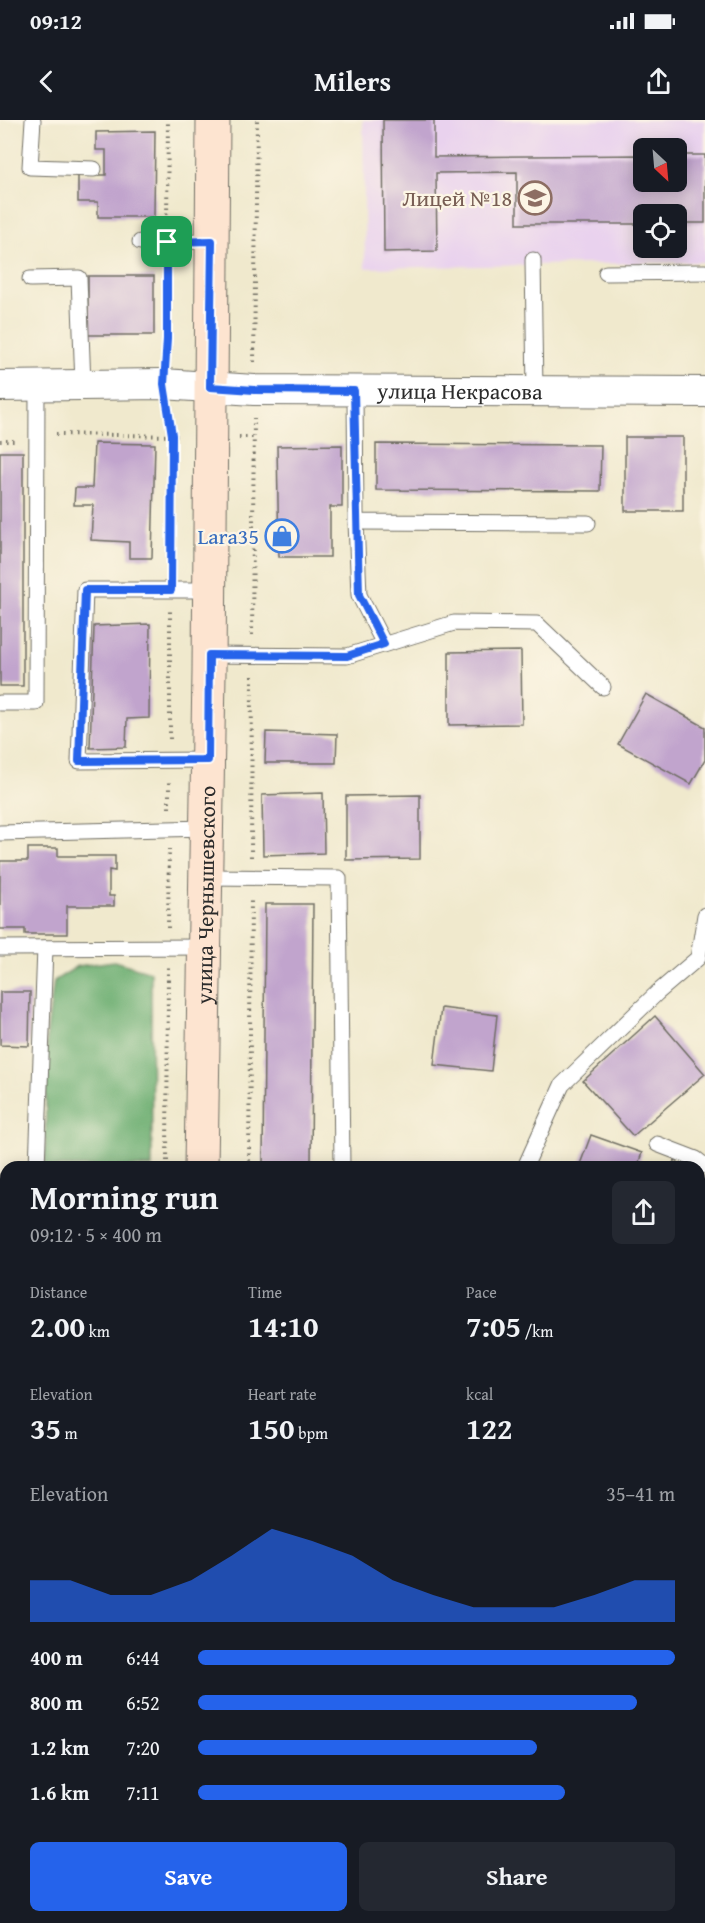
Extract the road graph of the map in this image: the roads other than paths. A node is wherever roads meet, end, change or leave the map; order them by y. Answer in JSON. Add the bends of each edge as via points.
{"nodes":[{"id":1,"x":33,"y":120,"type":"edge"},
{"id":2,"x":213,"y":120,"type":"edge"},
{"id":3,"x":94,"y":169,"type":"dead end"},
{"id":4,"x":212,"y":241,"type":"junction"},
{"id":5,"x":140,"y":242,"type":"dead end"},
{"id":6,"x":533,"y":260,"type":"dead end"},
{"id":7,"x":705,"y":272,"type":"edge"},
{"id":8,"x":606,"y":273,"type":"dead end"},
{"id":9,"x":30,"y":279,"type":"dead end"},
{"id":10,"x":37,"y":385,"type":"junction"},
{"id":11,"x":83,"y":385,"type":"junction"},
{"id":12,"x":0,"y":386,"type":"edge"},
{"id":13,"x":210,"y":387,"type":"junction"},
{"id":14,"x":354,"y":391,"type":"junction"},
{"id":15,"x":535,"y":391,"type":"junction"},
{"id":16,"x":705,"y":392,"type":"edge"},
{"id":17,"x":356,"y":522,"type":"junction"},
{"id":18,"x":588,"y":523,"type":"dead end"},
{"id":19,"x":210,"y":590,"type":"junction"},
{"id":20,"x":384,"y":644,"type":"junction"},
{"id":21,"x":209,"y":655,"type":"junction"},
{"id":22,"x":603,"y":687,"type":"dead end"},
{"id":23,"x":0,"y":704,"type":"edge"},
{"id":24,"x":208,"y":760,"type":"junction"},
{"id":25,"x":207,"y":828,"type":"junction"},
{"id":26,"x":0,"y":833,"type":"edge"},
{"id":27,"x":206,"y":877,"type":"junction"},
{"id":28,"x":705,"y":915,"type":"edge"},
{"id":29,"x":205,"y":947,"type":"junction"},
{"id":30,"x":0,"y":948,"type":"edge"},
{"id":31,"x":45,"y":948,"type":"junction"},
{"id":32,"x":702,"y":960,"type":"edge"},
{"id":33,"x":657,"y":1144,"type":"dead end"},
{"id":34,"x":37,"y":1161,"type":"edge"},
{"id":35,"x":201,"y":1161,"type":"edge"},
{"id":36,"x":342,"y":1161,"type":"edge"},
{"id":37,"x":528,"y":1161,"type":"edge"},
{"id":38,"x":699,"y":1161,"type":"edge"}],
"edges":[{"from":1,"to":3,"type":"lane","via":[[30,167]]},
{"from":2,"to":4,"type":"main road","name":"улица Чернышевского"},
{"from":4,"to":5,"type":"lane"},
{"from":4,"to":13,"type":"main road","name":"улица Чернышевского"},
{"from":6,"to":15,"type":"lane"},
{"from":7,"to":8,"type":"lane"},
{"from":9,"to":11,"type":"lane","via":[[79,278]]},
{"from":10,"to":11,"type":"street","name":"улица Некрасова"},
{"from":10,"to":12,"type":"street","name":"улица Некрасова"},
{"from":10,"to":23,"type":"lane","via":[[36,703]]},
{"from":11,"to":13,"type":"street","name":"улица Некрасова"},
{"from":13,"to":14,"type":"street","name":"улица Некрасова"},
{"from":13,"to":19,"type":"main road","name":"улица Чернышевского"},
{"from":14,"to":15,"type":"street","name":"улица Некрасова"},
{"from":14,"to":17,"type":"lane"},
{"from":15,"to":16,"type":"street","name":"улица Некрасова"},
{"from":17,"to":18,"type":"lane"},
{"from":17,"to":20,"type":"lane","via":[[359,595]]},
{"from":19,"to":21,"type":"main road","name":"улица Чернышевского"},
{"from":19,"to":24,"type":"lane","via":[[85,590],[79,761]]},
{"from":20,"to":21,"type":"lane","via":[[347,656]]},
{"from":20,"to":22,"type":"lane","via":[[454,622],[537,624]]},
{"from":21,"to":24,"type":"main road","name":"улица Чернышевского"},
{"from":24,"to":25,"type":"main road","name":"улица Чернышевского"},
{"from":25,"to":26,"type":"lane"},
{"from":25,"to":27,"type":"main road","name":"улица Чернышевского"},
{"from":27,"to":29,"type":"main road","name":"улица Чернышевского"},
{"from":27,"to":36,"type":"lane","via":[[339,878]]},
{"from":28,"to":32,"type":"lane"},
{"from":29,"to":31,"type":"lane"},
{"from":29,"to":35,"type":"main road","name":"улица Чернышевского"},
{"from":30,"to":31,"type":"lane"},
{"from":31,"to":34,"type":"lane"},
{"from":32,"to":37,"type":"lane","via":[[657,993],[562,1085]]},
{"from":33,"to":38,"type":"lane"}]}
